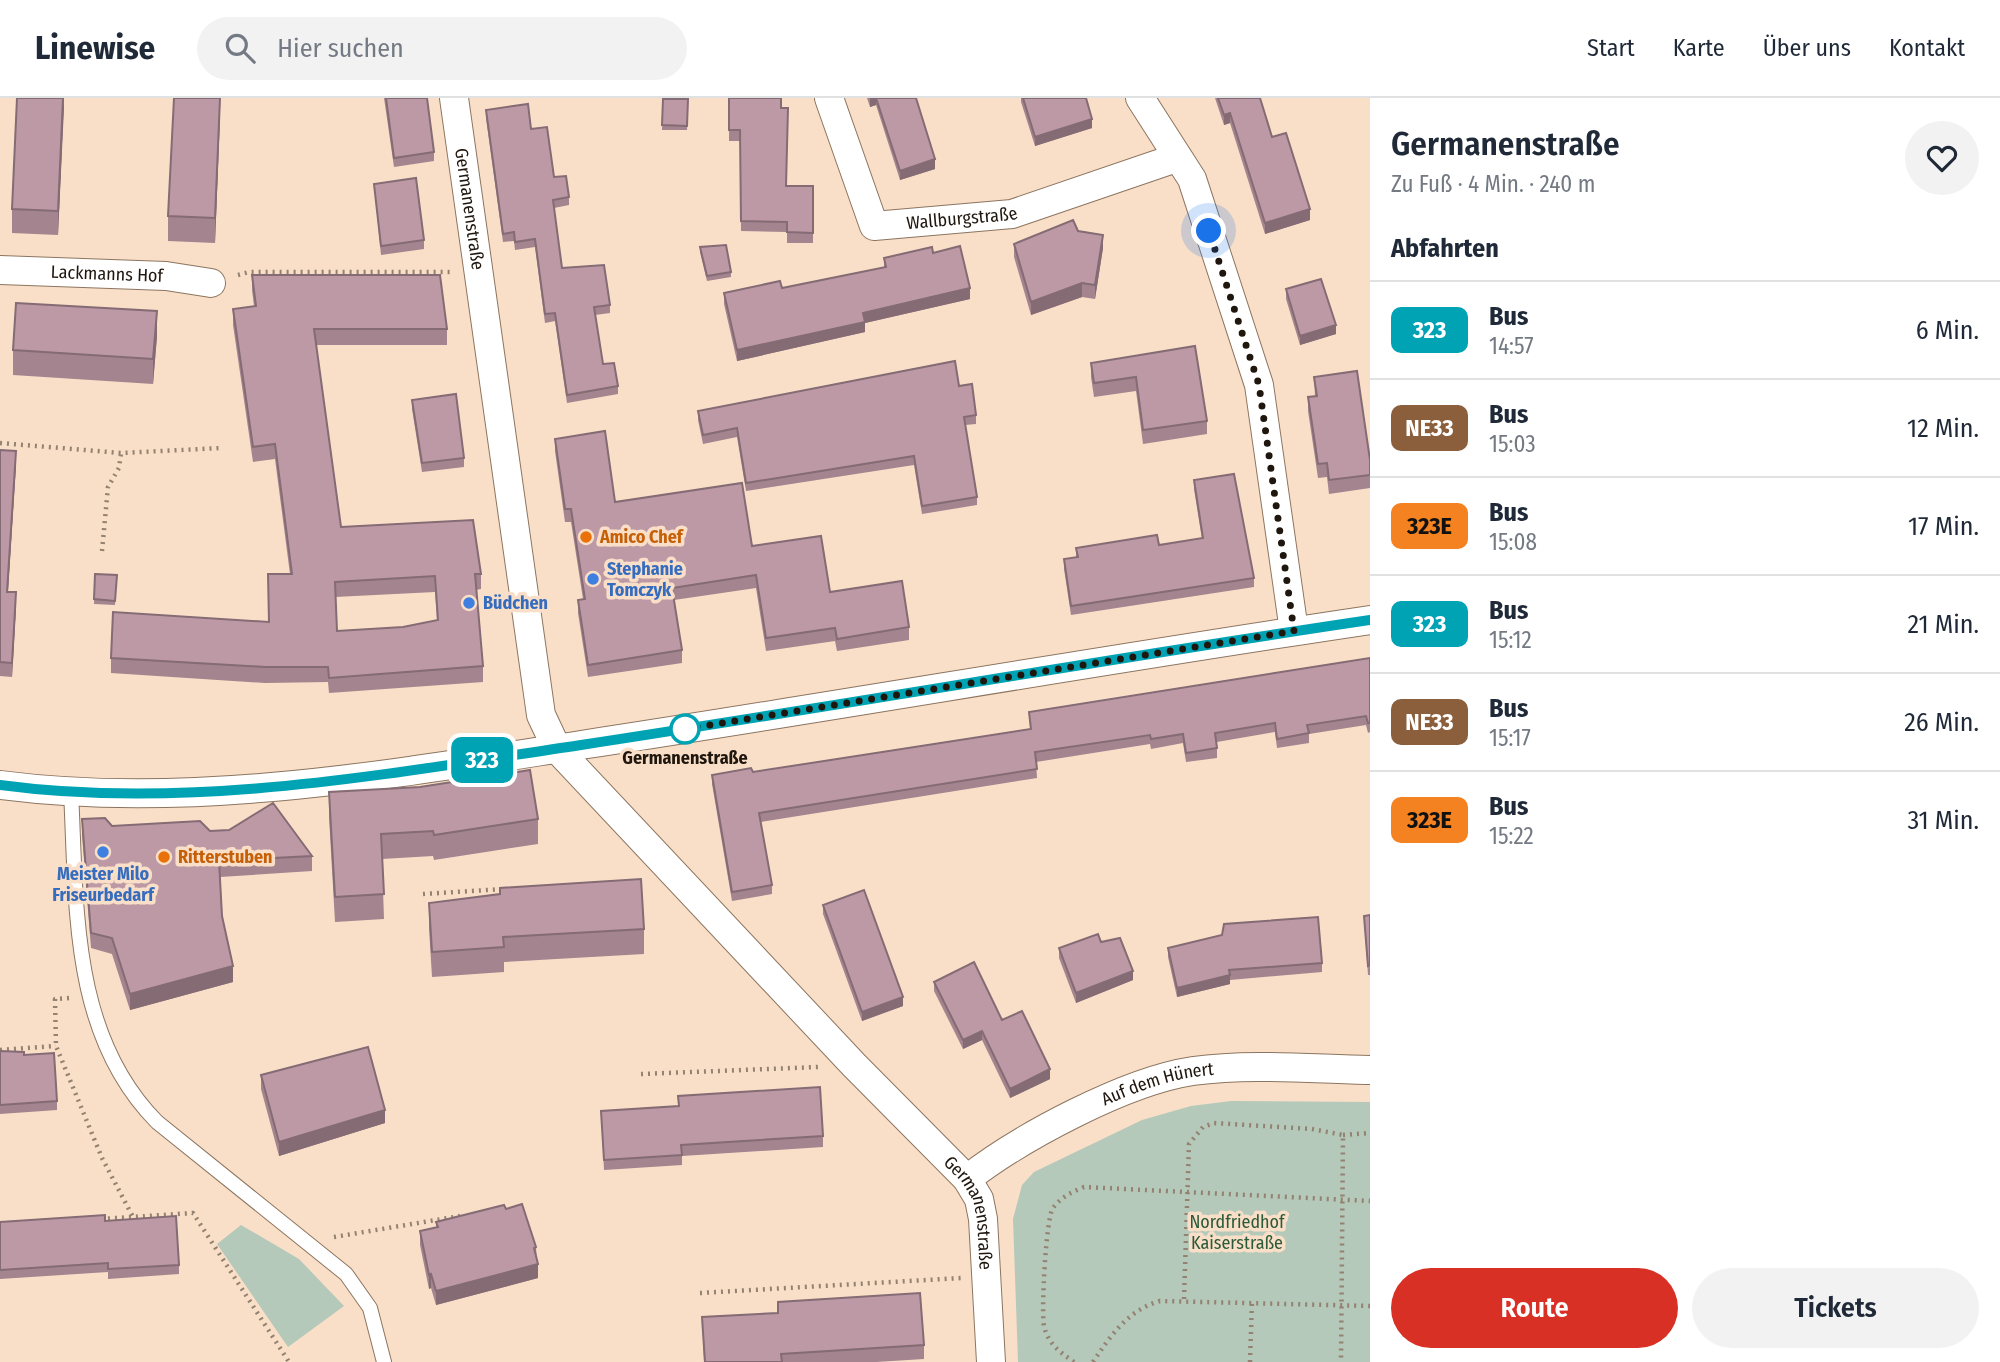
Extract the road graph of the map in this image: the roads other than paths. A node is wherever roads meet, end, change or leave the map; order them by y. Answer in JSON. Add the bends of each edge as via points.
{"nodes":[{"id":1,"x":454,"y":98,"type":"edge"},
{"id":2,"x":829,"y":98,"type":"edge"},
{"id":3,"x":1140,"y":98,"type":"edge"},
{"id":4,"x":1176,"y":158,"type":"junction"},
{"id":5,"x":0,"y":270,"type":"edge"},
{"id":6,"x":211,"y":283,"type":"road end"},
{"id":7,"x":1370,"y":620,"type":"edge"},
{"id":8,"x":1294,"y":631,"type":"junction"},
{"id":9,"x":557,"y":748,"type":"junction"},
{"id":10,"x":0,"y":785,"type":"edge"},
{"id":11,"x":71,"y":792,"type":"junction"},
{"id":12,"x":1370,"y":1070,"type":"edge"},
{"id":13,"x":967,"y":1179,"type":"junction"},
{"id":14,"x":384,"y":1362,"type":"edge"},
{"id":15,"x":991,"y":1362,"type":"edge"}],
"edges":[{"from":1,"to":9,"type":"street","name":"Germanenstraße","via":[[541,715]]},
{"from":2,"to":4,"type":"street","name":"Wallburgstraße","via":[[874,226],[1012,214]]},
{"from":3,"to":4,"type":"street"},
{"from":4,"to":8,"type":"street","via":[[1192,179],[1259,385]]},
{"from":5,"to":6,"type":"street","name":"Lackmanns Hof","via":[[166,276]]},
{"from":7,"to":8,"type":"street"},
{"from":8,"to":9,"type":"street"},
{"from":9,"to":11,"type":"street","via":[[246,788]]},
{"from":9,"to":13,"type":"street","name":"Germanenstraße"},
{"from":10,"to":11,"type":"street"},
{"from":11,"to":14,"type":"lane","via":[[79,954],[88,998],[122,1077],[143,1108],[346,1274],[359,1289],[378,1329]]},
{"from":12,"to":13,"type":"street","name":"Auf dem Hünert","via":[[1225,1068],[1155,1079],[1120,1092],[998,1155]]},
{"from":13,"to":15,"type":"street","name":"Germanenstraße","via":[[979,1199],[983,1219]]}]}
